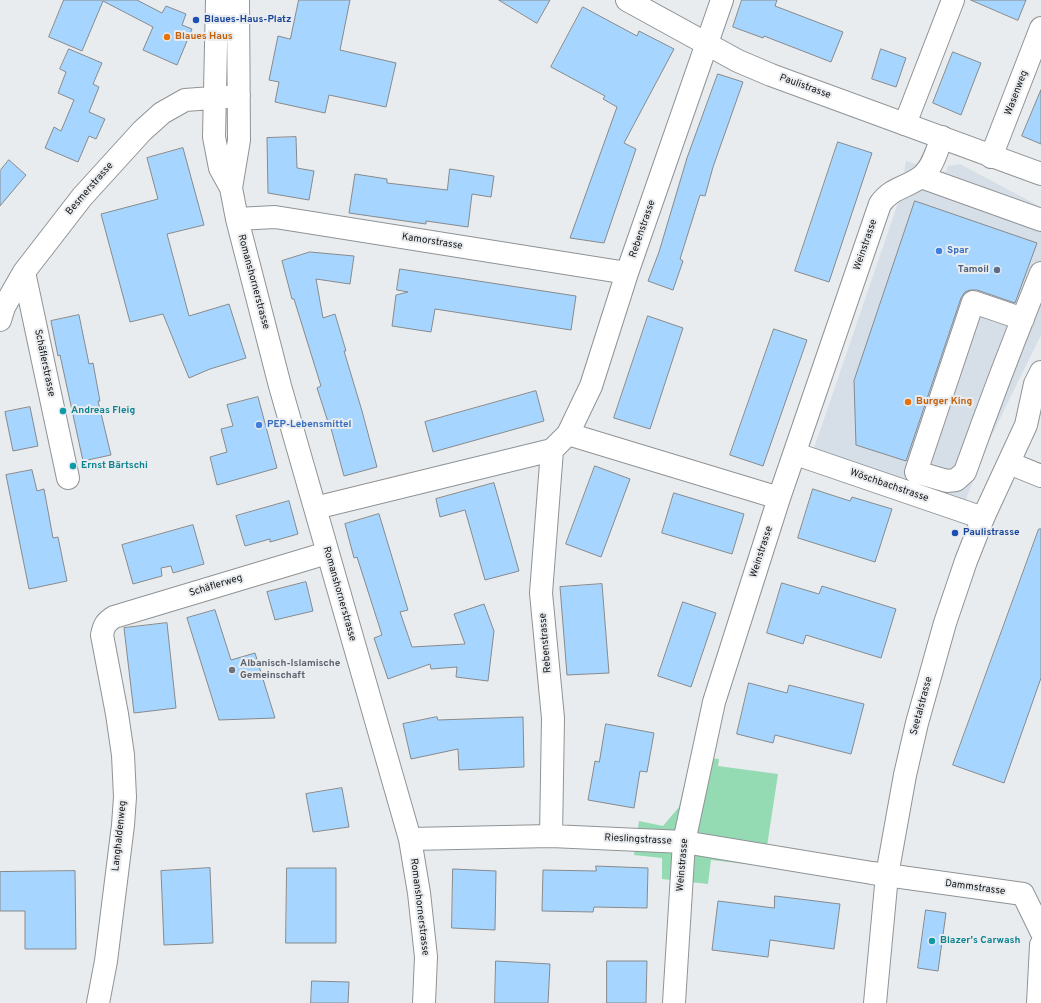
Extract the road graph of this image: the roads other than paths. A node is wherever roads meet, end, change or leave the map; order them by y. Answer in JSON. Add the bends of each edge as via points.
{"nodes":[{"id":1,"x":217,"y":0,"type":"edge"},
{"id":2,"x":238,"y":0,"type":"edge"},
{"id":3,"x":627,"y":0,"type":"edge"},
{"id":4,"x":722,"y":0,"type":"edge"},
{"id":5,"x":953,"y":0,"type":"edge"},
{"id":6,"x":1041,"y":28,"type":"edge"},
{"id":7,"x":707,"y":43,"type":"junction"},
{"id":8,"x":214,"y":96,"type":"junction"},
{"id":9,"x":239,"y":96,"type":"junction"},
{"id":10,"x":905,"y":124,"type":"junction"},
{"id":11,"x":942,"y":137,"type":"junction"},
{"id":12,"x":992,"y":157,"type":"junction"},
{"id":13,"x":1041,"y":174,"type":"edge"},
{"id":14,"x":921,"y":177,"type":"junction"},
{"id":15,"x":231,"y":188,"type":"junction"},
{"id":16,"x":1041,"y":188,"type":"edge"},
{"id":17,"x":237,"y":219,"type":"junction"},
{"id":18,"x":1041,"y":220,"type":"edge"},
{"id":19,"x":24,"y":272,"type":"junction"},
{"id":20,"x":627,"y":273,"type":"junction"},
{"id":21,"x":1041,"y":274,"type":"edge"},
{"id":22,"x":1023,"y":319,"type":"junction"},
{"id":23,"x":0,"y":320,"type":"edge"},
{"id":24,"x":1041,"y":372,"type":"edge"},
{"id":25,"x":1041,"y":405,"type":"edge"},
{"id":26,"x":1026,"y":425,"type":"junction"},
{"id":27,"x":568,"y":434,"type":"junction"},
{"id":28,"x":552,"y":450,"type":"junction"},
{"id":29,"x":796,"y":454,"type":"junction"},
{"id":30,"x":1010,"y":463,"type":"junction"},
{"id":31,"x":1041,"y":476,"type":"edge"},
{"id":32,"x":68,"y":478,"type":"dead end"},
{"id":33,"x":780,"y":498,"type":"junction"},
{"id":34,"x":315,"y":508,"type":"junction"},
{"id":35,"x":983,"y":518,"type":"junction"},
{"id":36,"x":327,"y":553,"type":"junction"},
{"id":37,"x":106,"y":621,"type":"joint"},
{"id":38,"x":551,"y":836,"type":"junction"},
{"id":39,"x":410,"y":839,"type":"junction"},
{"id":40,"x":684,"y":842,"type":"junction"},
{"id":41,"x":887,"y":875,"type":"junction"},
{"id":42,"x":1041,"y":931,"type":"edge"},
{"id":43,"x":1041,"y":946,"type":"edge"},
{"id":44,"x":98,"y":1003,"type":"edge"},
{"id":45,"x":424,"y":1003,"type":"edge"},
{"id":46,"x":674,"y":1003,"type":"edge"},
{"id":47,"x":875,"y":1003,"type":"edge"},
{"id":48,"x":1038,"y":1003,"type":"edge"}],
"edges":[{"from":1,"to":8,"type":"street","name":"Romanshornerstrasse"},
{"from":2,"to":9,"type":"street","name":"Romanshornerstrasse"},
{"from":3,"to":7,"type":"street","name":"Paulistrasse"},
{"from":4,"to":7,"type":"street","name":"Rebenstrasse"},
{"from":5,"to":10,"type":"street"},
{"from":6,"to":12,"type":"street","name":"Wasenweg"},
{"from":7,"to":10,"type":"street","name":"Paulistrasse","via":[[771,75]]},
{"from":7,"to":20,"type":"street","name":"Rebenstrasse"},
{"from":8,"to":9,"type":"street","name":"Besmerstrasse"},
{"from":8,"to":15,"type":"street","name":"Romanshornerstrasse","via":[[215,143],[220,168]]},
{"from":8,"to":19,"type":"street","name":"Besmerstrasse","via":[[185,100],[171,106],[152,122],[82,197]]},
{"from":9,"to":15,"type":"street","name":"Romanshornerstrasse","via":[[239,140]]},
{"from":10,"to":11,"type":"street","name":"Paulistrasse"},
{"from":11,"to":12,"type":"street","name":"Paulistrasse"},
{"from":11,"to":14,"type":"street","name":"Weinstrasse","via":[[932,163]]},
{"from":12,"to":13,"type":"street","name":"Paulistrasse"},
{"from":12,"to":16,"type":"street","name":"Paulistrasse"},
{"from":14,"to":18,"type":"street"},
{"from":14,"to":29,"type":"street","name":"Weinstrasse","via":[[891,191],[880,204]]},
{"from":15,"to":17,"type":"street","name":"Romanshornerstrasse"},
{"from":17,"to":20,"type":"street","name":"Kamorstrasse","via":[[275,217]]},
{"from":17,"to":34,"type":"street","name":"Romanshornerstrasse","via":[[280,386]]},
{"from":19,"to":23,"type":"street","name":"Besmerstrasse","via":[[4,307]]},
{"from":19,"to":32,"type":"street","name":"Schäflerstrasse"},
{"from":20,"to":27,"type":"street","name":"Rebenstrasse","via":[[592,386]]},
{"from":21,"to":22,"type":"street"},
{"from":22,"to":22,"type":"street","via":[[1001,371],[965,472],[956,480],[947,481],[916,472],[973,302]]},
{"from":24,"to":26,"type":"street","name":"Seetalstrasse","via":[[1034,384]]},
{"from":25,"to":26,"type":"street","name":"Seetalstrasse"},
{"from":26,"to":30,"type":"street","name":"Seetalstrasse"},
{"from":27,"to":28,"type":"street","name":"Rebenstrasse"},
{"from":27,"to":33,"type":"street"},
{"from":28,"to":34,"type":"street"},
{"from":28,"to":38,"type":"street","name":"Rebenstrasse","via":[[541,593],[553,718]]},
{"from":29,"to":33,"type":"street","name":"Weinstrasse"},
{"from":29,"to":35,"type":"street","name":"Wöschbachstrasse"},
{"from":30,"to":31,"type":"street"},
{"from":30,"to":35,"type":"street","name":"Seetalstrasse"},
{"from":33,"to":40,"type":"street","name":"Weinstrasse","via":[[714,702]]},
{"from":34,"to":36,"type":"street","name":"Romanshornerstrasse"},
{"from":35,"to":41,"type":"street","name":"Seetalstrasse","via":[[945,623],[917,722]]},
{"from":36,"to":37,"type":"street","name":"Schäflerweg"},
{"from":36,"to":39,"type":"street","name":"Romanshornerstrasse"},
{"from":37,"to":44,"type":"street","name":"Langhaldenweg","via":[[102,634],[123,755],[125,797],[106,961]]},
{"from":38,"to":39,"type":"street","name":"Rieslingstrasse"},
{"from":38,"to":40,"type":"street","name":"Rieslingstrasse"},
{"from":39,"to":45,"type":"street","name":"Romanshornerstrasse","via":[[426,957]]},
{"from":40,"to":41,"type":"street","name":"Rieslingstrasse"},
{"from":40,"to":46,"type":"street","name":"Weinstrasse"},
{"from":41,"to":42,"type":"street","name":"Dammstrasse","via":[[1023,894]]},
{"from":41,"to":47,"type":"street","name":"Seetalstrasse"},
{"from":43,"to":48,"type":"street"}]}
